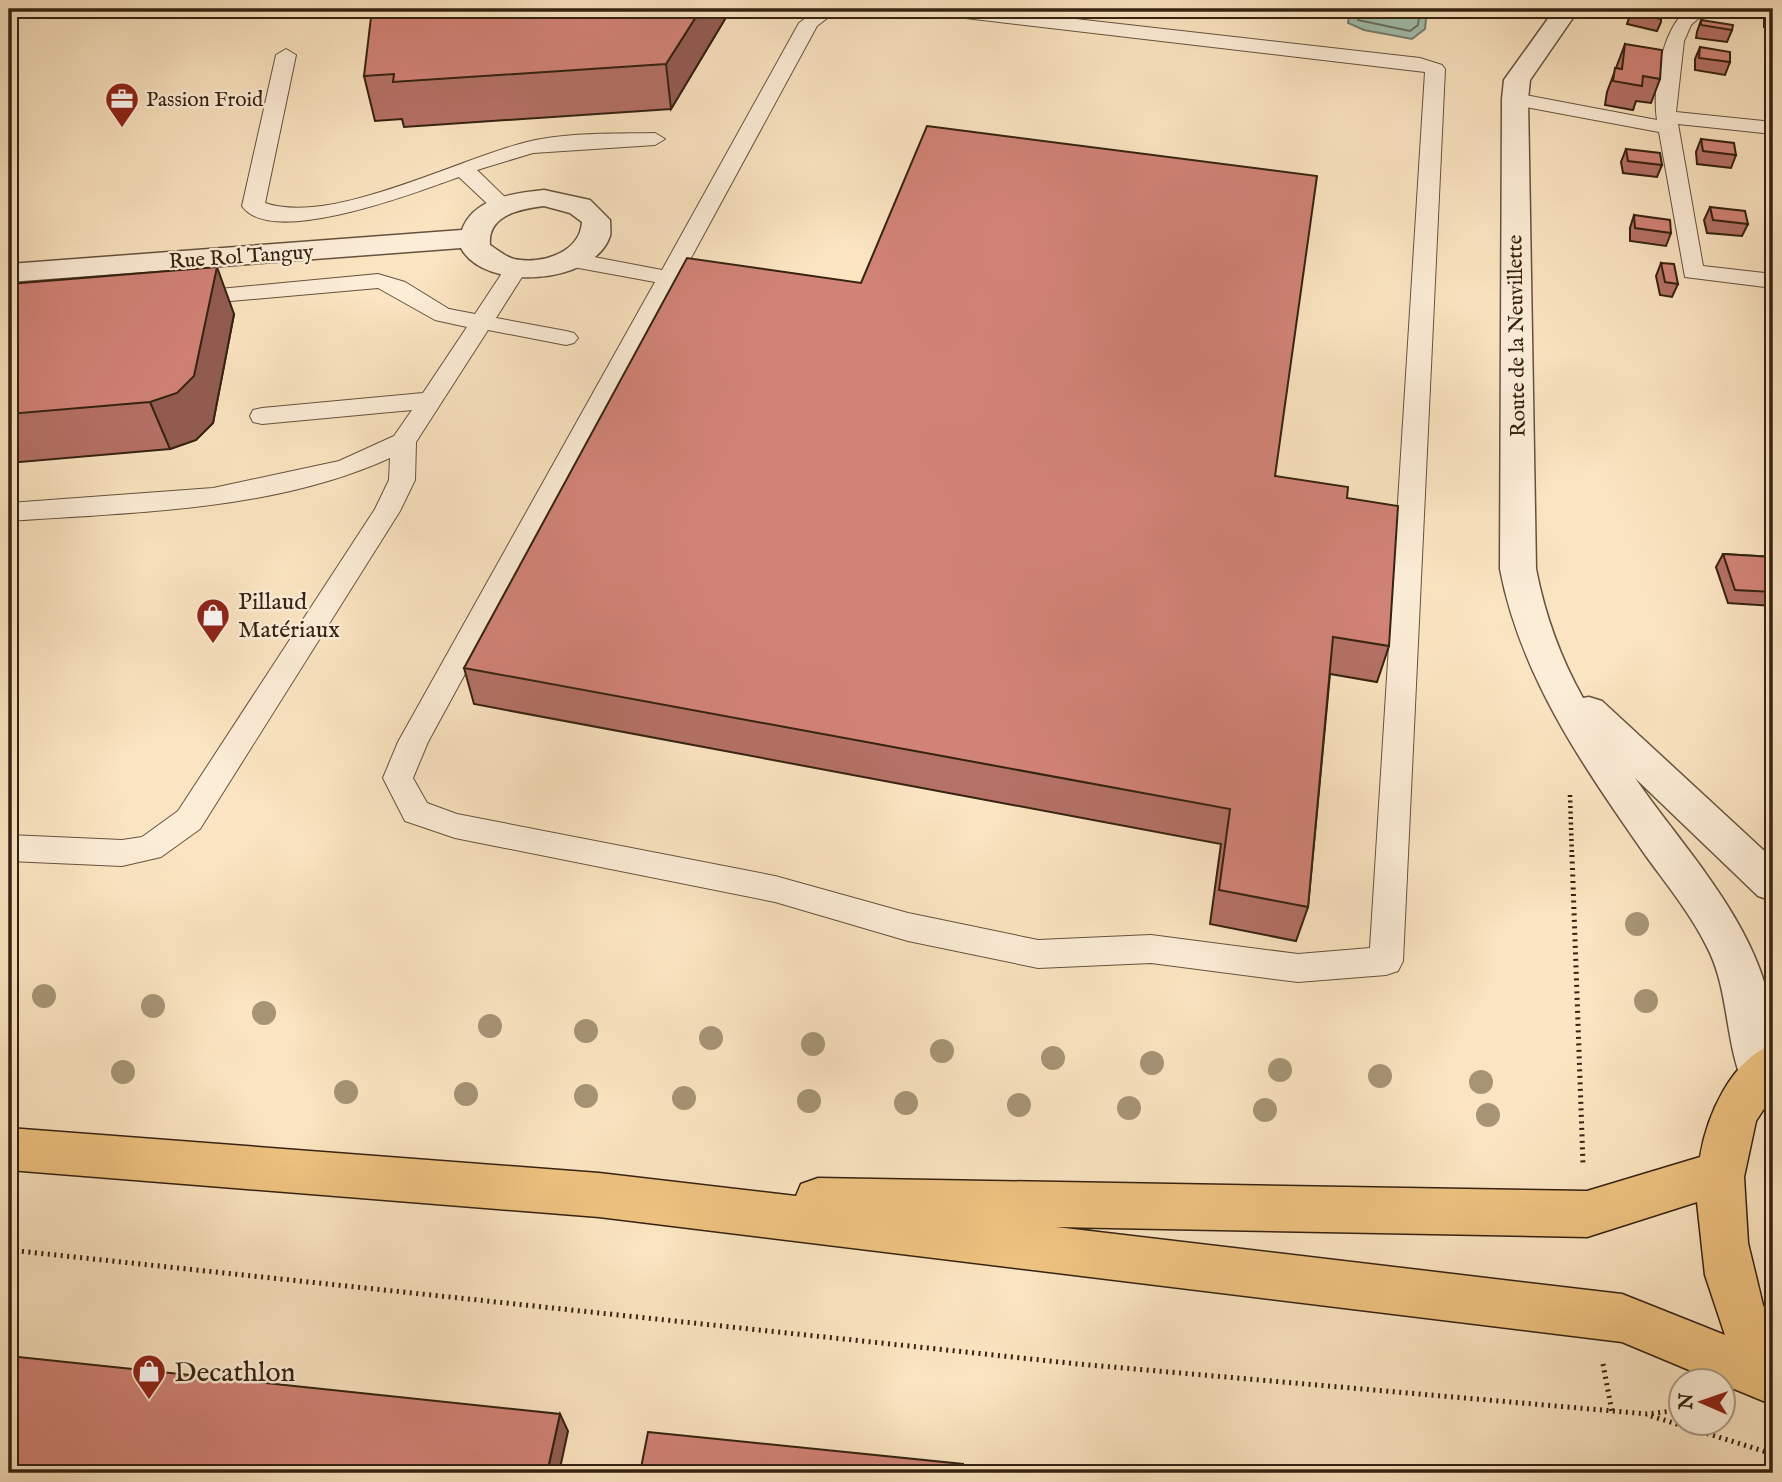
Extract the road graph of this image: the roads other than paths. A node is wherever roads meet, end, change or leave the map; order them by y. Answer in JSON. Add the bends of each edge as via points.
{"nodes":[{"id":1,"x":830,"y":9,"type":"edge"},
{"id":2,"x":940,"y":9,"type":"edge"},
{"id":3,"x":1567,"y":9,"type":"edge"},
{"id":4,"x":1700,"y":9,"type":"edge"},
{"id":5,"x":286,"y":55,"type":"dead end"},
{"id":6,"x":1515,"y":99,"type":"junction"},
{"id":7,"x":1668,"y":122,"type":"junction"},
{"id":8,"x":1773,"y":128,"type":"edge"},
{"id":9,"x":655,"y":139,"type":"dead end"},
{"id":10,"x":462,"y":168,"type":"junction"},
{"id":11,"x":503,"y":206,"type":"junction"},
{"id":12,"x":473,"y":239,"type":"junction"},
{"id":13,"x":573,"y":260,"type":"junction"},
{"id":14,"x":516,"y":269,"type":"junction"},
{"id":15,"x":9,"y":273,"type":"edge"},
{"id":16,"x":667,"y":278,"type":"junction"},
{"id":17,"x":1773,"y":281,"type":"edge"},
{"id":18,"x":159,"y":300,"type":"edge"},
{"id":19,"x":480,"y":323,"type":"junction"},
{"id":20,"x":566,"y":338,"type":"dead end"},
{"id":21,"x":431,"y":400,"type":"junction"},
{"id":22,"x":262,"y":416,"type":"dead end"},
{"id":23,"x":403,"y":442,"type":"junction"},
{"id":24,"x":9,"y":512,"type":"edge"},
{"id":25,"x":1549,"y":674,"type":"junction"},
{"id":26,"x":9,"y":848,"type":"edge"},
{"id":27,"x":1773,"y":884,"type":"edge"},
{"id":28,"x":1767,"y":1069,"type":"edge"},
{"id":29,"x":9,"y":1149,"type":"edge"},
{"id":30,"x":1720,"y":1173,"type":"junction"},
{"id":31,"x":599,"y":1195,"type":"junction"},
{"id":32,"x":1773,"y":1379,"type":"edge"}],
"edges":[{"from":1,"to":16,"type":"lane","via":[[809,23]]},
{"from":2,"to":16,"type":"lane","via":[[1435,69],[1386,961],[1298,968],[1151,949],[1038,954],[908,927],[775,889],[455,826],[416,811],[398,778],[413,742]]},
{"from":3,"to":6,"type":"street","name":"Route de la Neuvillette","via":[[1517,80]]},
{"from":4,"to":7,"type":"lane","via":[[1683,22],[1674,41]]},
{"from":5,"to":10,"type":"lane","via":[[253,206],[279,213],[332,211],[359,206]]},
{"from":6,"to":7,"type":"lane"},
{"from":6,"to":25,"type":"street","name":"Route de la Neuvillette","via":[[1518,569],[1522,601]]},
{"from":7,"to":8,"type":"lane"},
{"from":7,"to":17,"type":"lane","via":[[1693,272]]},
{"from":9,"to":10,"type":"lane","via":[[544,145]]},
{"from":10,"to":11,"type":"lane"},
{"from":11,"to":12,"type":"street","via":[[477,226]]},
{"from":11,"to":13,"type":"street","via":[[554,199],[581,206],[593,215],[599,226],[597,238]]},
{"from":12,"to":14,"type":"street","via":[[485,258]]},
{"from":12,"to":15,"type":"street","name":"Rue Rol Tanguy"},
{"from":13,"to":14,"type":"street","via":[[536,270]]},
{"from":13,"to":16,"type":"lane"},
{"from":14,"to":19,"type":"lane"},
{"from":18,"to":19,"type":"lane","via":[[378,281],[407,290],[423,308]]},
{"from":19,"to":20,"type":"lane"},
{"from":19,"to":21,"type":"lane"},
{"from":21,"to":22,"type":"lane"},
{"from":21,"to":23,"type":"lane"},
{"from":23,"to":24,"type":"lane","via":[[346,468],[213,497]]},
{"from":23,"to":26,"type":"lane","via":[[402,480],[387,511],[189,820],[150,848],[122,853]]},
{"from":25,"to":27,"type":"street","name":"Route de la Neuvillette"},
{"from":25,"to":28,"type":"street","name":"Route de la Neuvillette","via":[[1730,950]]},
{"from":28,"to":30,"type":"main road","via":[[1733,1119]]},
{"from":29,"to":31,"type":"main road"},
{"from":30,"to":31,"type":"main road","via":[[1587,1214]]},
{"from":30,"to":32,"type":"main road","via":[[1721,1237],[1739,1307]]},
{"from":31,"to":32,"type":"main road","via":[[1622,1318]]}]}
